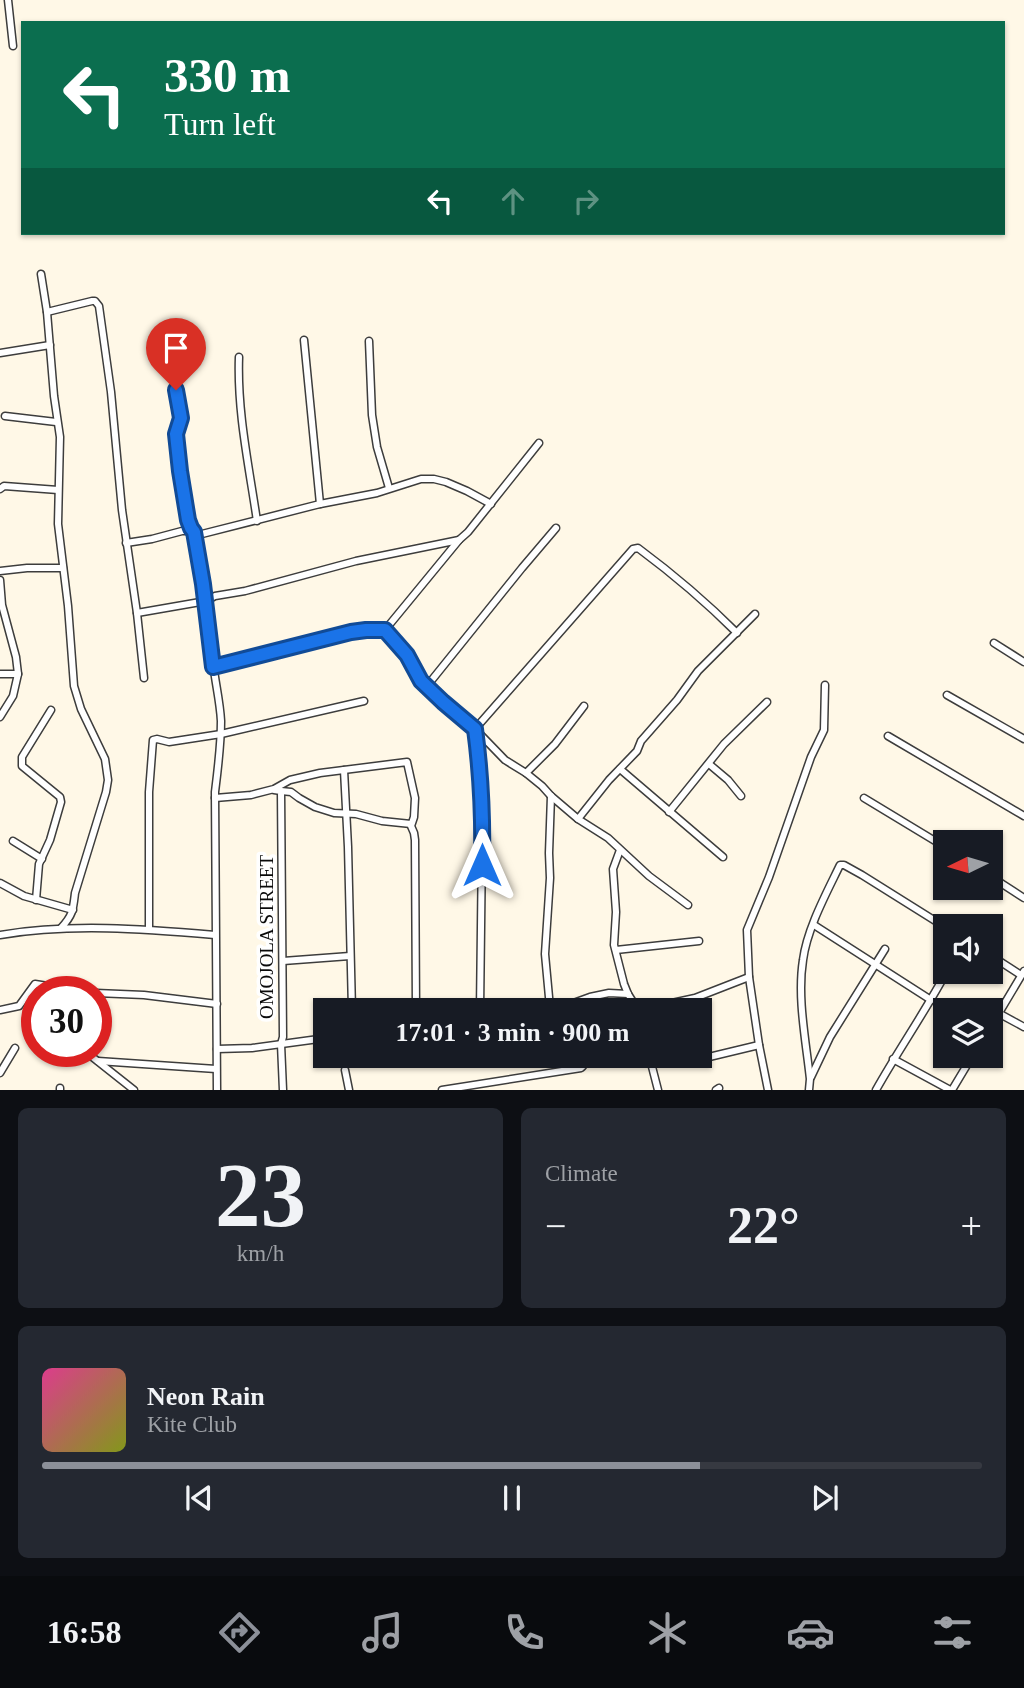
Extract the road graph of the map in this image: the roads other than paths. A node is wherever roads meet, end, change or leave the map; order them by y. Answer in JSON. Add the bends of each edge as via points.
{"nodes":[{"id":1,"x":8,"y":0,"type":"edge"},
{"id":2,"x":13,"y":46,"type":"dead end"},
{"id":3,"x":41,"y":274,"type":"dead end"},
{"id":4,"x":47,"y":312,"type":"junction"},
{"id":5,"x":304,"y":340,"type":"dead end"},
{"id":6,"x":369,"y":341,"type":"dead end"},
{"id":7,"x":169,"y":344,"type":"dead end"},
{"id":8,"x":50,"y":345,"type":"junction"},
{"id":9,"x":0,"y":354,"type":"edge"},
{"id":10,"x":239,"y":357,"type":"dead end"},
{"id":11,"x":5,"y":416,"type":"dead end"},
{"id":12,"x":56,"y":422,"type":"junction"},
{"id":13,"x":539,"y":443,"type":"dead end"},
{"id":14,"x":389,"y":488,"type":"junction"},
{"id":15,"x":0,"y":489,"type":"edge"},
{"id":16,"x":58,"y":490,"type":"junction"},
{"id":17,"x":320,"y":504,"type":"junction"},
{"id":18,"x":491,"y":504,"type":"junction"},
{"id":19,"x":257,"y":521,"type":"junction"},
{"id":20,"x":556,"y":528,"type":"dead end"},
{"id":21,"x":194,"y":532,"type":"junction"},
{"id":22,"x":459,"y":540,"type":"junction"},
{"id":23,"x":126,"y":543,"type":"junction"},
{"id":24,"x":64,"y":568,"type":"junction"},
{"id":25,"x":0,"y":571,"type":"edge"},
{"id":26,"x":0,"y":580,"type":"edge"},
{"id":27,"x":206,"y":601,"type":"junction"},
{"id":28,"x":1,"y":605,"type":"edge"},
{"id":29,"x":137,"y":613,"type":"junction"},
{"id":30,"x":755,"y":614,"type":"dead end"},
{"id":31,"x":385,"y":630,"type":"junction"},
{"id":32,"x":737,"y":633,"type":"junction"},
{"id":33,"x":994,"y":643,"type":"dead end"},
{"id":34,"x":1024,"y":662,"type":"edge"},
{"id":35,"x":213,"y":667,"type":"junction"},
{"id":36,"x":0,"y":674,"type":"edge"},
{"id":37,"x":18,"y":674,"type":"junction"},
{"id":38,"x":144,"y":678,"type":"dead end"},
{"id":39,"x":825,"y":685,"type":"dead end"},
{"id":40,"x":427,"y":686,"type":"junction"},
{"id":41,"x":947,"y":695,"type":"dead end"},
{"id":42,"x":364,"y":701,"type":"dead end"},
{"id":43,"x":767,"y":702,"type":"dead end"},
{"id":44,"x":584,"y":706,"type":"dead end"},
{"id":45,"x":51,"y":710,"type":"dead end"},
{"id":46,"x":0,"y":717,"type":"edge"},
{"id":47,"x":475,"y":729,"type":"junction"},
{"id":48,"x":221,"y":734,"type":"junction"},
{"id":49,"x":888,"y":736,"type":"dead end"},
{"id":50,"x":1024,"y":739,"type":"edge"},
{"id":51,"x":709,"y":764,"type":"junction"},
{"id":52,"x":620,"y":769,"type":"junction"},
{"id":53,"x":344,"y":770,"type":"junction"},
{"id":54,"x":526,"y":773,"type":"junction"},
{"id":55,"x":277,"y":790,"type":"junction"},
{"id":56,"x":551,"y":796,"type":"junction"},
{"id":57,"x":741,"y":796,"type":"dead end"},
{"id":58,"x":864,"y":797,"type":"dead end"},
{"id":59,"x":215,"y":798,"type":"junction"},
{"id":60,"x":668,"y":812,"type":"junction"},
{"id":61,"x":346,"y":814,"type":"junction"},
{"id":62,"x":1024,"y":816,"type":"edge"},
{"id":63,"x":578,"y":819,"type":"junction"},
{"id":64,"x":411,"y":824,"type":"junction"},
{"id":65,"x":933,"y":840,"type":"edge"},
{"id":66,"x":13,"y":841,"type":"dead end"},
{"id":67,"x":620,"y":849,"type":"junction"},
{"id":68,"x":723,"y":857,"type":"dead end"},
{"id":69,"x":42,"y":859,"type":"junction"},
{"id":70,"x":0,"y":883,"type":"edge"},
{"id":71,"x":1003,"y":884,"type":"edge"},
{"id":72,"x":1024,"y":898,"type":"edge"},
{"id":73,"x":36,"y":900,"type":"junction"},
{"id":74,"x":688,"y":905,"type":"dead end"},
{"id":75,"x":72,"y":914,"type":"junction"},
{"id":76,"x":933,"y":919,"type":"edge"},
{"id":77,"x":814,"y":925,"type":"junction"},
{"id":78,"x":61,"y":928,"type":"junction"},
{"id":79,"x":82,"y":928,"type":"junction"},
{"id":80,"x":149,"y":929,"type":"junction"},
{"id":81,"x":0,"y":935,"type":"edge"},
{"id":82,"x":215,"y":935,"type":"junction"},
{"id":83,"x":699,"y":942,"type":"dead end"},
{"id":84,"x":885,"y":948,"type":"dead end"},
{"id":85,"x":616,"y":950,"type":"junction"},
{"id":86,"x":350,"y":956,"type":"junction"},
{"id":87,"x":283,"y":961,"type":"junction"},
{"id":88,"x":1003,"y":962,"type":"edge"},
{"id":89,"x":876,"y":964,"type":"junction"},
{"id":90,"x":1023,"y":973,"type":"edge"},
{"id":91,"x":748,"y":977,"type":"junction"},
{"id":92,"x":940,"y":984,"type":"edge"},
{"id":93,"x":112,"y":994,"type":"edge"},
{"id":94,"x":628,"y":994,"type":"junction"},
{"id":95,"x":352,"y":998,"type":"edge"},
{"id":96,"x":416,"y":998,"type":"edge"},
{"id":97,"x":480,"y":998,"type":"edge"},
{"id":98,"x":549,"y":998,"type":"edge"},
{"id":99,"x":588,"y":998,"type":"edge"},
{"id":100,"x":631,"y":998,"type":"edge"},
{"id":101,"x":695,"y":998,"type":"edge"},
{"id":102,"x":931,"y":1000,"type":"junction"},
{"id":103,"x":21,"y":1003,"type":"edge"},
{"id":104,"x":217,"y":1003,"type":"junction"},
{"id":105,"x":1003,"y":1009,"type":"edge"},
{"id":106,"x":0,"y":1010,"type":"edge"},
{"id":107,"x":1003,"y":1016,"type":"edge"},
{"id":108,"x":1024,"y":1027,"type":"edge"},
{"id":109,"x":313,"y":1040,"type":"edge"},
{"id":110,"x":281,"y":1044,"type":"junction"},
{"id":111,"x":759,"y":1045,"type":"junction"},
{"id":112,"x":15,"y":1048,"type":"dead end"},
{"id":113,"x":217,"y":1049,"type":"junction"},
{"id":114,"x":712,"y":1056,"type":"edge"},
{"id":115,"x":893,"y":1059,"type":"junction"},
{"id":116,"x":112,"y":1062,"type":"edge"},
{"id":117,"x":105,"y":1067,"type":"edge"},
{"id":118,"x":581,"y":1068,"type":"edge"},
{"id":119,"x":652,"y":1068,"type":"edge"},
{"id":120,"x":965,"y":1068,"type":"edge"},
{"id":121,"x":216,"y":1069,"type":"junction"},
{"id":122,"x":345,"y":1070,"type":"dead end"},
{"id":123,"x":0,"y":1073,"type":"edge"},
{"id":124,"x":810,"y":1079,"type":"junction"},
{"id":125,"x":129,"y":1088,"type":"edge"},
{"id":126,"x":217,"y":1090,"type":"edge"},
{"id":127,"x":283,"y":1090,"type":"edge"},
{"id":128,"x":349,"y":1090,"type":"edge"},
{"id":129,"x":442,"y":1090,"type":"edge"},
{"id":130,"x":658,"y":1090,"type":"edge"},
{"id":131,"x":768,"y":1090,"type":"edge"},
{"id":132,"x":808,"y":1090,"type":"edge"},
{"id":133,"x":876,"y":1090,"type":"edge"},
{"id":134,"x":951,"y":1090,"type":"edge"}],
"edges":[{"from":1,"to":2,"type":"street"},
{"from":3,"to":4,"type":"street"},
{"from":4,"to":8,"type":"street"},
{"from":4,"to":23,"type":"street","via":[[92,301],[99,306]]},
{"from":5,"to":17,"type":"street"},
{"from":6,"to":14,"type":"street","via":[[372,415]]},
{"from":7,"to":21,"type":"street","via":[[181,418],[176,434],[180,471]]},
{"from":8,"to":9,"type":"street"},
{"from":8,"to":12,"type":"street"},
{"from":10,"to":19,"type":"street","via":[[242,424]]},
{"from":11,"to":12,"type":"street"},
{"from":12,"to":16,"type":"street","via":[[60,437]]},
{"from":13,"to":18,"type":"street"},
{"from":14,"to":17,"type":"street"},
{"from":14,"to":18,"type":"street","via":[[434,479]]},
{"from":15,"to":16,"type":"street"},
{"from":16,"to":24,"type":"street"},
{"from":17,"to":19,"type":"street"},
{"from":18,"to":22,"type":"street"},
{"from":19,"to":21,"type":"street"},
{"from":20,"to":40,"type":"street"},
{"from":21,"to":23,"type":"street"},
{"from":21,"to":27,"type":"street"},
{"from":22,"to":27,"type":"street","via":[[356,561]]},
{"from":22,"to":31,"type":"street"},
{"from":23,"to":29,"type":"street"},
{"from":24,"to":25,"type":"street"},
{"from":24,"to":75,"type":"street","via":[[75,686],[105,759],[108,780]]},
{"from":26,"to":28,"type":"street"},
{"from":27,"to":29,"type":"street"},
{"from":27,"to":35,"type":"street"},
{"from":28,"to":37,"type":"street"},
{"from":29,"to":38,"type":"street"},
{"from":30,"to":32,"type":"street"},
{"from":31,"to":35,"type":"street","via":[[351,632]]},
{"from":31,"to":40,"type":"street"},
{"from":32,"to":47,"type":"street","via":[[674,576],[638,548],[633,549]]},
{"from":32,"to":52,"type":"street","via":[[698,671]]},
{"from":33,"to":34,"type":"street"},
{"from":35,"to":48,"type":"street"},
{"from":36,"to":37,"type":"street"},
{"from":37,"to":46,"type":"street","via":[[13,696]]},
{"from":39,"to":91,"type":"street","via":[[824,730],[747,930]]},
{"from":40,"to":47,"type":"street"},
{"from":41,"to":50,"type":"street"},
{"from":42,"to":48,"type":"street"},
{"from":43,"to":51,"type":"street"},
{"from":44,"to":54,"type":"street"},
{"from":45,"to":69,"type":"street","via":[[22,758],[22,766],[61,799]]},
{"from":47,"to":54,"type":"street","via":[[505,760]]},
{"from":47,"to":97,"type":"street","via":[[482,844]]},
{"from":48,"to":59,"type":"street"},
{"from":48,"to":80,"type":"street","via":[[152,742]]},
{"from":49,"to":62,"type":"street"},
{"from":51,"to":57,"type":"street"},
{"from":51,"to":60,"type":"street"},
{"from":52,"to":60,"type":"street"},
{"from":52,"to":63,"type":"street"},
{"from":53,"to":55,"type":"street","via":[[290,780]]},
{"from":53,"to":61,"type":"street"},
{"from":53,"to":64,"type":"street","via":[[407,762],[415,798]]},
{"from":54,"to":56,"type":"street"},
{"from":55,"to":59,"type":"street"},
{"from":55,"to":61,"type":"street","via":[[291,792],[315,807]]},
{"from":55,"to":87,"type":"street","name":"OMOJOLA STREET"},
{"from":56,"to":63,"type":"street"},
{"from":56,"to":98,"type":"street","via":[[545,954]]},
{"from":58,"to":65,"type":"street"},
{"from":59,"to":82,"type":"street"},
{"from":60,"to":68,"type":"street"},
{"from":61,"to":64,"type":"street"},
{"from":61,"to":86,"type":"street"},
{"from":63,"to":67,"type":"street"},
{"from":64,"to":96,"type":"street","via":[[415,840]]},
{"from":66,"to":69,"type":"street"},
{"from":67,"to":74,"type":"street"},
{"from":67,"to":85,"type":"street","via":[[613,869]]},
{"from":69,"to":73,"type":"street"},
{"from":70,"to":73,"type":"street"},
{"from":71,"to":72,"type":"street"},
{"from":73,"to":75,"type":"street"},
{"from":75,"to":78,"type":"street"},
{"from":75,"to":79,"type":"street"},
{"from":76,"to":77,"type":"street","via":[[841,864]]},
{"from":77,"to":89,"type":"street"},
{"from":77,"to":124,"type":"street","via":[[801,974]]},
{"from":78,"to":79,"type":"street"},
{"from":78,"to":81,"type":"street"},
{"from":79,"to":80,"type":"street"},
{"from":80,"to":82,"type":"street"},
{"from":82,"to":104,"type":"street"},
{"from":83,"to":85,"type":"street"},
{"from":84,"to":89,"type":"street"},
{"from":85,"to":94,"type":"street"},
{"from":86,"to":87,"type":"street"},
{"from":86,"to":95,"type":"street"},
{"from":87,"to":110,"type":"street","name":"OMOJOLA STREET"},
{"from":88,"to":90,"type":"street"},
{"from":89,"to":102,"type":"street"},
{"from":89,"to":124,"type":"street","via":[[830,1037]]},
{"from":90,"to":105,"type":"street"},
{"from":91,"to":101,"type":"street"},
{"from":91,"to":111,"type":"street"},
{"from":92,"to":102,"type":"street"},
{"from":93,"to":104,"type":"street"},
{"from":94,"to":99,"type":"street"},
{"from":94,"to":100,"type":"street"},
{"from":102,"to":115,"type":"street"},
{"from":103,"to":106,"type":"street"},
{"from":104,"to":113,"type":"street"},
{"from":107,"to":108,"type":"street"},
{"from":109,"to":110,"type":"street"},
{"from":110,"to":113,"type":"street"},
{"from":110,"to":127,"type":"street","name":"OMOJOLA STREET"},
{"from":111,"to":114,"type":"street"},
{"from":111,"to":131,"type":"street"},
{"from":112,"to":123,"type":"street"},
{"from":113,"to":121,"type":"street"},
{"from":115,"to":133,"type":"street"},
{"from":115,"to":134,"type":"street"},
{"from":116,"to":121,"type":"street"},
{"from":117,"to":125,"type":"street"},
{"from":118,"to":129,"type":"street"},
{"from":119,"to":130,"type":"street"},
{"from":120,"to":134,"type":"street"},
{"from":121,"to":126,"type":"street"},
{"from":122,"to":128,"type":"street"},
{"from":124,"to":132,"type":"street"}]}
